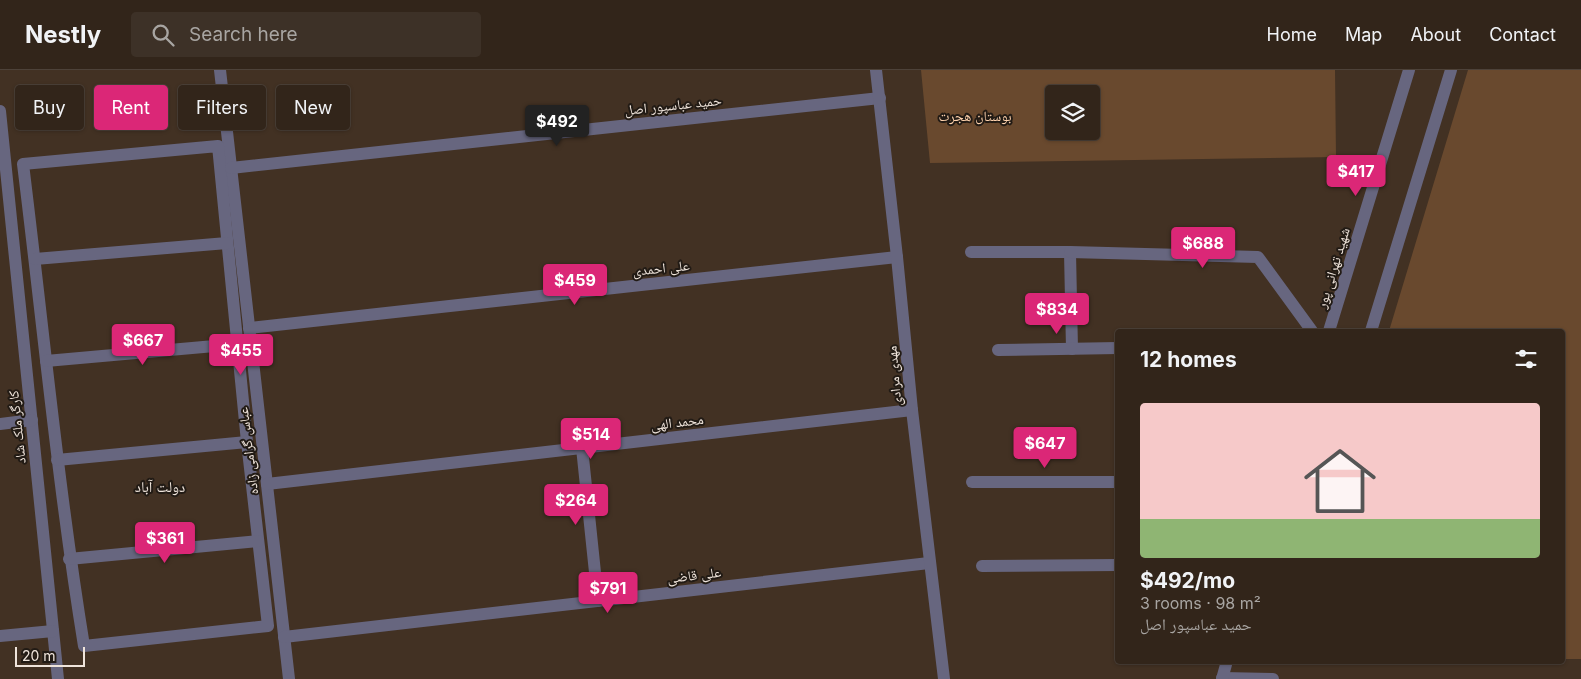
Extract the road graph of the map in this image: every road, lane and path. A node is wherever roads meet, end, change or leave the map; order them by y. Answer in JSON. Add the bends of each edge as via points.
{"nodes":[{"id":1,"x":220,"y":70,"type":"edge"},
{"id":2,"x":876,"y":70,"type":"edge"},
{"id":3,"x":1410,"y":70,"type":"edge"},
{"id":4,"x":1451,"y":70,"type":"edge"},
{"id":5,"x":880,"y":98,"type":"junction"},
{"id":6,"x":0,"y":111,"type":"edge"},
{"id":7,"x":231,"y":168,"type":"junction"},
{"id":8,"x":5,"y":219,"type":"edge"},
{"id":9,"x":227,"y":243,"type":"junction"},
{"id":10,"x":971,"y":252,"type":"dead end"},
{"id":11,"x":1070,"y":252,"type":"junction"},
{"id":12,"x":897,"y":257,"type":"junction"},
{"id":13,"x":35,"y":259,"type":"junction"},
{"id":14,"x":249,"y":328,"type":"junction"},
{"id":15,"x":1311,"y":329,"type":"edge"},
{"id":16,"x":1330,"y":329,"type":"edge"},
{"id":17,"x":1372,"y":329,"type":"edge"},
{"id":18,"x":237,"y":344,"type":"junction"},
{"id":19,"x":1115,"y":348,"type":"edge"},
{"id":20,"x":1072,"y":349,"type":"junction"},
{"id":21,"x":998,"y":350,"type":"dead end"},
{"id":22,"x":46,"y":361,"type":"junction"},
{"id":23,"x":912,"y":410,"type":"junction"},
{"id":24,"x":32,"y":420,"type":"junction"},
{"id":25,"x":0,"y":424,"type":"edge"},
{"id":26,"x":54,"y":436,"type":"junction"},
{"id":27,"x":34,"y":439,"type":"junction"},
{"id":28,"x":247,"y":442,"type":"junction"},
{"id":29,"x":582,"y":448,"type":"junction"},
{"id":30,"x":57,"y":460,"type":"junction"},
{"id":31,"x":972,"y":482,"type":"dead end"},
{"id":32,"x":1115,"y":482,"type":"edge"},
{"id":33,"x":267,"y":484,"type":"junction"},
{"id":34,"x":258,"y":541,"type":"junction"},
{"id":35,"x":70,"y":559,"type":"junction"},
{"id":36,"x":929,"y":563,"type":"junction"},
{"id":37,"x":1115,"y":564,"type":"edge"},
{"id":38,"x":982,"y":566,"type":"dead end"},
{"id":39,"x":598,"y":601,"type":"junction"},
{"id":40,"x":53,"y":631,"type":"junction"},
{"id":41,"x":0,"y":636,"type":"edge"},
{"id":42,"x":284,"y":637,"type":"junction"},
{"id":43,"x":1226,"y":664,"type":"edge"},
{"id":44,"x":1222,"y":678,"type":"edge"},
{"id":45,"x":58,"y":679,"type":"edge"},
{"id":46,"x":289,"y":679,"type":"edge"},
{"id":47,"x":944,"y":679,"type":"edge"},
{"id":48,"x":1273,"y":679,"type":"edge"}],
"edges":[{"from":1,"to":7,"type":"street","name":"عباس گرامی زاده"},
{"from":2,"to":5,"type":"street","name":"مهدی مرادی"},
{"from":3,"to":16,"type":"street","name":"شهید تهرانی پور"},
{"from":4,"to":17,"type":"street"},
{"from":5,"to":7,"type":"street","name":"حمید عباسپور اصل"},
{"from":5,"to":12,"type":"street","name":"مهدی مرادی"},
{"from":6,"to":8,"type":"street","name":"کارگر ملک شاد"},
{"from":7,"to":14,"type":"street","name":"عباس گرامی زاده"},
{"from":8,"to":24,"type":"street","name":"کارگر ملک شاد"},
{"from":9,"to":13,"type":"street"},
{"from":9,"to":13,"type":"street","via":[[218,146],[23,164]]},
{"from":9,"to":18,"type":"street"},
{"from":10,"to":11,"type":"street"},
{"from":11,"to":15,"type":"street","via":[[1258,257]]},
{"from":11,"to":20,"type":"street"},
{"from":12,"to":14,"type":"street","name":"علی احمدی"},
{"from":12,"to":23,"type":"street","name":"مهدی مرادی"},
{"from":13,"to":22,"type":"street"},
{"from":14,"to":33,"type":"street","name":"عباس گرامی زاده"},
{"from":18,"to":22,"type":"street"},
{"from":18,"to":28,"type":"street"},
{"from":19,"to":20,"type":"street"},
{"from":20,"to":21,"type":"street"},
{"from":22,"to":26,"type":"street"},
{"from":23,"to":29,"type":"street","name":"محمد الهی"},
{"from":23,"to":36,"type":"street","name":"مهدی مرادی"},
{"from":24,"to":25,"type":"street"},
{"from":24,"to":27,"type":"street","name":"کارگر ملک شاد"},
{"from":26,"to":27,"type":"street"},
{"from":26,"to":30,"type":"street"},
{"from":27,"to":40,"type":"street","name":"کارگر ملک شاد"},
{"from":28,"to":30,"type":"street"},
{"from":28,"to":34,"type":"street"},
{"from":29,"to":33,"type":"street","name":"محمد الهی"},
{"from":29,"to":39,"type":"street"},
{"from":30,"to":35,"type":"street"},
{"from":31,"to":32,"type":"street"},
{"from":33,"to":42,"type":"street","name":"عباس گرامی زاده"},
{"from":34,"to":35,"type":"street"},
{"from":34,"to":35,"type":"street","via":[[268,626],[84,646]]},
{"from":36,"to":39,"type":"street","name":"علی قاضی"},
{"from":36,"to":47,"type":"street","name":"مهدی مرادی"},
{"from":37,"to":38,"type":"street"},
{"from":39,"to":42,"type":"street","name":"علی قاضی"},
{"from":40,"to":41,"type":"street"},
{"from":40,"to":45,"type":"street","name":"کارگر ملک شاد"},
{"from":42,"to":46,"type":"street","name":"عباس گرامی زاده"},
{"from":43,"to":44,"type":"street"},
{"from":44,"to":48,"type":"street"}]}
